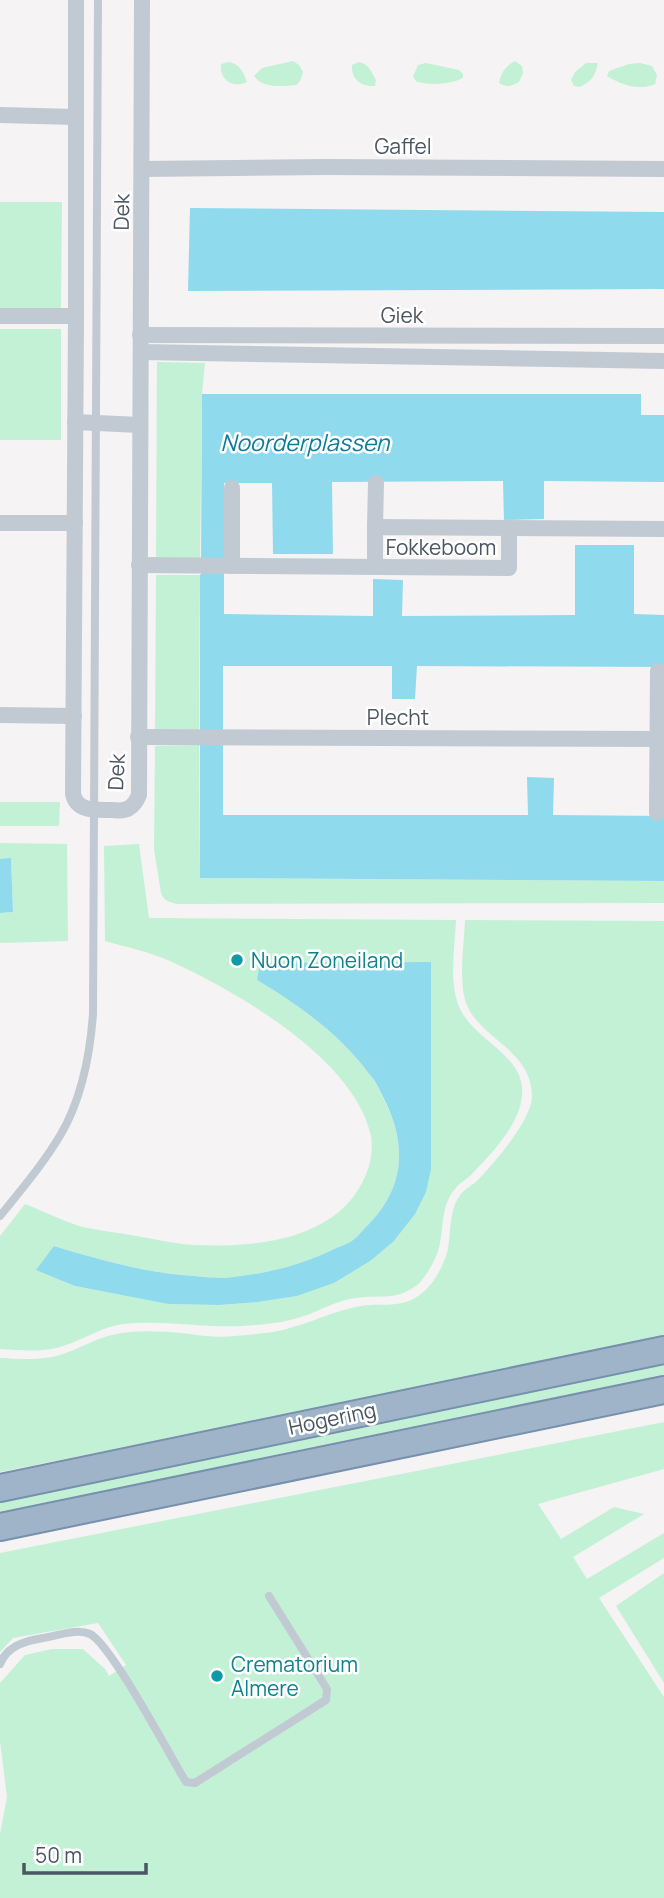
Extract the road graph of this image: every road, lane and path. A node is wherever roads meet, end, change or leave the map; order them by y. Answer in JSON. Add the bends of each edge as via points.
{"nodes":[{"id":1,"x":76,"y":0,"type":"edge"},
{"id":2,"x":97,"y":0,"type":"edge"},
{"id":3,"x":142,"y":0,"type":"edge"},
{"id":4,"x":0,"y":115,"type":"edge"},
{"id":5,"x":75,"y":117,"type":"junction"},
{"id":6,"x":142,"y":169,"type":"junction"},
{"id":7,"x":664,"y":169,"type":"edge"},
{"id":8,"x":0,"y":316,"type":"edge"},
{"id":9,"x":76,"y":316,"type":"junction"},
{"id":10,"x":664,"y":336,"type":"edge"},
{"id":11,"x":140,"y":344,"type":"junction"},
{"id":12,"x":664,"y":361,"type":"edge"},
{"id":13,"x":75,"y":422,"type":"junction"},
{"id":14,"x":96,"y":423,"type":"junction"},
{"id":15,"x":140,"y":425,"type":"junction"},
{"id":16,"x":376,"y":483,"type":"dead end"},
{"id":17,"x":232,"y":488,"type":"dead end"},
{"id":18,"x":0,"y":523,"type":"edge"},
{"id":19,"x":75,"y":523,"type":"junction"},
{"id":20,"x":375,"y":527,"type":"junction"},
{"id":21,"x":509,"y":528,"type":"junction"},
{"id":22,"x":664,"y":529,"type":"edge"},
{"id":23,"x":139,"y":565,"type":"junction"},
{"id":24,"x":229,"y":566,"type":"junction"},
{"id":25,"x":375,"y":567,"type":"junction"},
{"id":26,"x":658,"y":671,"type":"dead end"},
{"id":27,"x":0,"y":716,"type":"edge"},
{"id":28,"x":74,"y":716,"type":"junction"},
{"id":29,"x":138,"y":737,"type":"junction"},
{"id":30,"x":661,"y":738,"type":"edge"},
{"id":31,"x":94,"y":810,"type":"junction"},
{"id":32,"x":657,"y":813,"type":"dead end"},
{"id":33,"x":0,"y":1216,"type":"edge"},
{"id":34,"x":664,"y":1350,"type":"edge"},
{"id":35,"x":664,"y":1390,"type":"edge"},
{"id":36,"x":0,"y":1488,"type":"edge"},
{"id":37,"x":0,"y":1527,"type":"edge"},
{"id":38,"x":269,"y":1596,"type":"dead end"},
{"id":39,"x":0,"y":1664,"type":"edge"}],
"edges":[{"from":1,"to":5,"type":"street","name":"Dek"},
{"from":2,"to":14,"type":"lane"},
{"from":3,"to":6,"type":"street","name":"Dek"},
{"from":4,"to":5,"type":"street"},
{"from":5,"to":9,"type":"street","name":"Dek"},
{"from":6,"to":7,"type":"street","name":"Gaffel"},
{"from":6,"to":11,"type":"street","name":"Dek"},
{"from":8,"to":9,"type":"street"},
{"from":9,"to":13,"type":"street","name":"Dek"},
{"from":10,"to":11,"type":"street","name":"Giek"},
{"from":11,"to":12,"type":"street","name":"Giek"},
{"from":11,"to":15,"type":"street","name":"Dek"},
{"from":13,"to":14,"type":"street"},
{"from":13,"to":19,"type":"street","name":"Dek"},
{"from":14,"to":15,"type":"street"},
{"from":14,"to":31,"type":"lane"},
{"from":15,"to":23,"type":"street","name":"Dek"},
{"from":16,"to":20,"type":"street","name":"Fokkeboom"},
{"from":17,"to":24,"type":"street"},
{"from":18,"to":19,"type":"street"},
{"from":19,"to":28,"type":"street","name":"Dek"},
{"from":20,"to":21,"type":"street","name":"Fokkeboom"},
{"from":20,"to":25,"type":"street","name":"Fokkeboom"},
{"from":21,"to":22,"type":"street","name":"Fokkeboom"},
{"from":21,"to":25,"type":"street","name":"Fokkeboom","via":[[509,568]]},
{"from":23,"to":24,"type":"street","name":"Fokkeboom"},
{"from":23,"to":29,"type":"street","name":"Dek"},
{"from":24,"to":25,"type":"street","name":"Fokkeboom"},
{"from":26,"to":30,"type":"street"},
{"from":27,"to":28,"type":"street"},
{"from":28,"to":31,"type":"street","name":"Dek","via":[[74,800]]},
{"from":29,"to":30,"type":"street","name":"Plecht"},
{"from":29,"to":31,"type":"street","name":"Dek","via":[[137,800],[123,811]]},
{"from":30,"to":32,"type":"street"},
{"from":31,"to":33,"type":"lane","via":[[93,1014],[85,1074],[63,1132]]},
{"from":34,"to":36,"type":"highway","name":"Hogering"},
{"from":35,"to":37,"type":"highway","name":"Hogering"},
{"from":38,"to":39,"type":"lane","via":[[327,1689],[326,1700],[195,1783],[186,1782],[110,1655],[93,1635],[82,1631],[23,1641]]}]}
